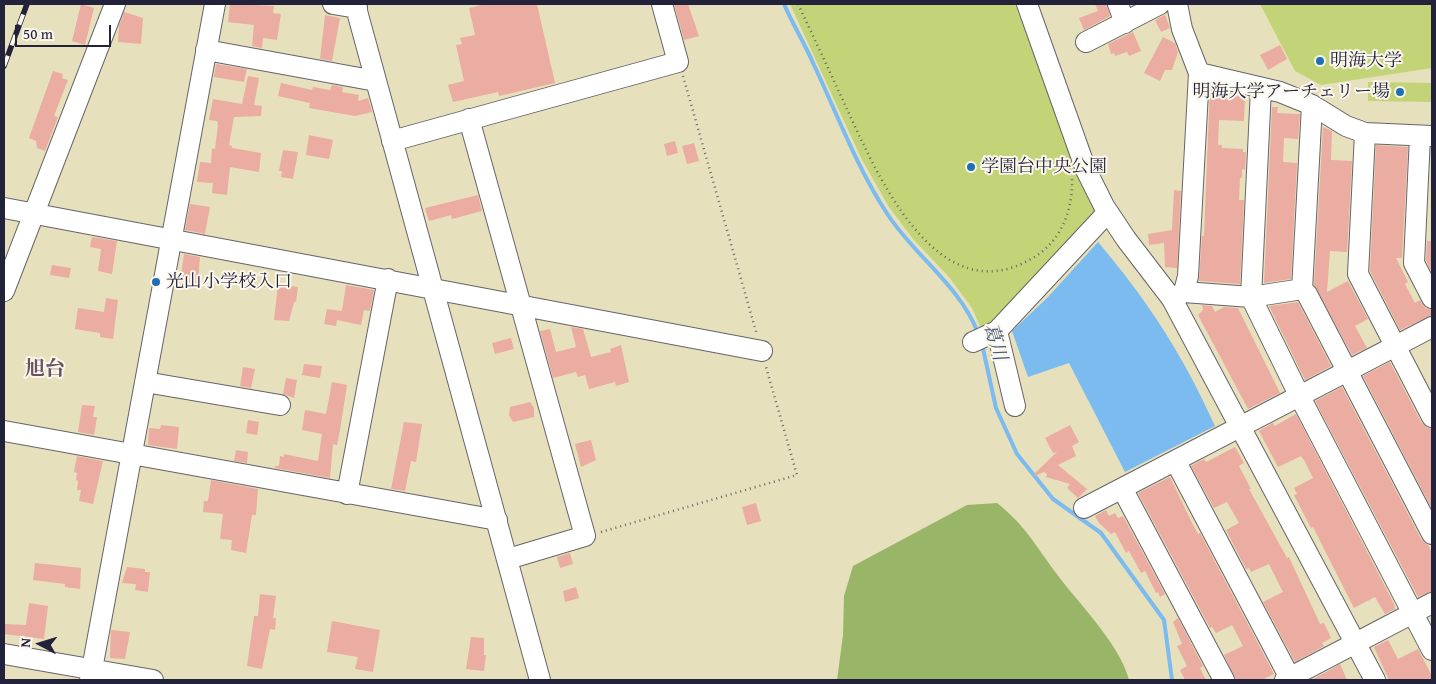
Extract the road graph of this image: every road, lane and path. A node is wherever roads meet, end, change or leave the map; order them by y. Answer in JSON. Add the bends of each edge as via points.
{"nodes":[{"id":1,"x":115,"y":4,"type":"edge"},
{"id":2,"x":215,"y":4,"type":"edge"},
{"id":3,"x":333,"y":4,"type":"edge"},
{"id":4,"x":662,"y":4,"type":"edge"},
{"id":5,"x":798,"y":4,"type":"edge"},
{"id":6,"x":1028,"y":4,"type":"edge"},
{"id":7,"x":1118,"y":4,"type":"edge"},
{"id":8,"x":1160,"y":4,"type":"edge"},
{"id":9,"x":1177,"y":4,"type":"edge"},
{"id":10,"x":356,"y":6,"type":"edge"},
{"id":11,"x":1125,"y":23,"type":"junction"},
{"id":12,"x":1086,"y":42,"type":"dead end"},
{"id":13,"x":206,"y":50,"type":"junction"},
{"id":14,"x":678,"y":62,"type":"junction"},
{"id":15,"x":1199,"y":72,"type":"junction"},
{"id":16,"x":376,"y":81,"type":"junction"},
{"id":17,"x":1261,"y":88,"type":"junction"},
{"id":18,"x":1312,"y":105,"type":"junction"},
{"id":19,"x":470,"y":118,"type":"junction"},
{"id":20,"x":1365,"y":133,"type":"junction"},
{"id":21,"x":1426,"y":136,"type":"edge"},
{"id":22,"x":392,"y":141,"type":"junction"},
{"id":23,"x":1071,"y":172,"type":"dead end"},
{"id":24,"x":4,"y":208,"type":"edge"},
{"id":25,"x":1108,"y":212,"type":"junction"},
{"id":26,"x":33,"y":214,"type":"junction"},
{"id":27,"x":172,"y":239,"type":"junction"},
{"id":28,"x":388,"y":279,"type":"junction"},
{"id":29,"x":433,"y":289,"type":"junction"},
{"id":30,"x":1302,"y":290,"type":"junction"},
{"id":31,"x":4,"y":291,"type":"edge"},
{"id":32,"x":1178,"y":296,"type":"junction"},
{"id":33,"x":1251,"y":297,"type":"junction"},
{"id":34,"x":1432,"y":298,"type":"edge"},
{"id":35,"x":521,"y":305,"type":"junction"},
{"id":36,"x":1432,"y":326,"type":"edge"},
{"id":37,"x":997,"y":331,"type":"junction"},
{"id":38,"x":973,"y":342,"type":"dead end"},
{"id":39,"x":1395,"y":346,"type":"junction"},
{"id":40,"x":762,"y":351,"type":"junction"},
{"id":41,"x":1347,"y":372,"type":"junction"},
{"id":42,"x":145,"y":382,"type":"junction"},
{"id":43,"x":1300,"y":397,"type":"junction"},
{"id":44,"x":280,"y":405,"type":"dead end"},
{"id":45,"x":1015,"y":406,"type":"dead end"},
{"id":46,"x":1432,"y":416,"type":"edge"},
{"id":47,"x":1242,"y":427,"type":"junction"},
{"id":48,"x":4,"y":431,"type":"edge"},
{"id":49,"x":131,"y":455,"type":"junction"},
{"id":50,"x":1176,"y":462,"type":"junction"},
{"id":51,"x":1123,"y":490,"type":"junction"},
{"id":52,"x":347,"y":494,"type":"junction"},
{"id":53,"x":1084,"y":508,"type":"dead end"},
{"id":54,"x":497,"y":520,"type":"junction"},
{"id":55,"x":1432,"y":534,"type":"edge"},
{"id":56,"x":585,"y":536,"type":"junction"},
{"id":57,"x":508,"y":559,"type":"junction"},
{"id":58,"x":1432,"y":603,"type":"edge"},
{"id":59,"x":1413,"y":613,"type":"junction"},
{"id":60,"x":1355,"y":643,"type":"junction"},
{"id":61,"x":1432,"y":650,"type":"edge"},
{"id":62,"x":4,"y":654,"type":"edge"},
{"id":63,"x":91,"y":675,"type":"edge"},
{"id":64,"x":1288,"y":679,"type":"edge"},
{"id":65,"x":153,"y":680,"type":"edge"},
{"id":66,"x":540,"y":680,"type":"edge"},
{"id":67,"x":1224,"y":680,"type":"edge"},
{"id":68,"x":1375,"y":680,"type":"edge"}],
"edges":[{"from":1,"to":26,"type":"street"},
{"from":2,"to":13,"type":"street"},
{"from":3,"to":10,"type":"street"},
{"from":4,"to":14,"type":"street"},
{"from":5,"to":23,"type":"path","via":[[885,187],[907,219],[931,246],[949,260],[978,269],[998,270],[1022,264],[1042,252],[1058,235],[1068,213]]},
{"from":6,"to":25,"type":"street","via":[[1086,170]]},
{"from":7,"to":11,"type":"street"},
{"from":8,"to":11,"type":"street"},
{"from":9,"to":15,"type":"street","via":[[1182,29]]},
{"from":10,"to":16,"type":"street"},
{"from":11,"to":12,"type":"street"},
{"from":13,"to":16,"type":"street"},
{"from":13,"to":27,"type":"street"},
{"from":14,"to":19,"type":"street"},
{"from":14,"to":40,"type":"path"},
{"from":15,"to":17,"type":"street"},
{"from":15,"to":32,"type":"street","via":[[1188,276]]},
{"from":16,"to":22,"type":"street"},
{"from":17,"to":18,"type":"street"},
{"from":17,"to":33,"type":"street"},
{"from":18,"to":20,"type":"street","via":[[1346,126]]},
{"from":18,"to":30,"type":"street"},
{"from":19,"to":22,"type":"street"},
{"from":19,"to":35,"type":"street"},
{"from":20,"to":21,"type":"street"},
{"from":20,"to":39,"type":"street","via":[[1358,274]]},
{"from":21,"to":34,"type":"street","via":[[1414,263]]},
{"from":22,"to":29,"type":"street"},
{"from":24,"to":26,"type":"street"},
{"from":25,"to":32,"type":"street"},
{"from":25,"to":37,"type":"street"},
{"from":26,"to":27,"type":"street"},
{"from":26,"to":31,"type":"street"},
{"from":27,"to":28,"type":"street"},
{"from":27,"to":42,"type":"street"},
{"from":28,"to":29,"type":"street"},
{"from":28,"to":52,"type":"street"},
{"from":29,"to":35,"type":"street"},
{"from":29,"to":54,"type":"street"},
{"from":30,"to":33,"type":"street"},
{"from":30,"to":41,"type":"street"},
{"from":32,"to":33,"type":"street"},
{"from":32,"to":47,"type":"street"},
{"from":33,"to":43,"type":"street"},
{"from":35,"to":40,"type":"street"},
{"from":35,"to":56,"type":"street"},
{"from":36,"to":39,"type":"street"},
{"from":37,"to":38,"type":"street"},
{"from":37,"to":45,"type":"street"},
{"from":39,"to":41,"type":"street"},
{"from":39,"to":46,"type":"street"},
{"from":40,"to":56,"type":"path","via":[[797,474]]},
{"from":41,"to":43,"type":"street"},
{"from":41,"to":55,"type":"street"},
{"from":42,"to":44,"type":"street"},
{"from":42,"to":49,"type":"street"},
{"from":43,"to":47,"type":"street"},
{"from":43,"to":59,"type":"street"},
{"from":47,"to":50,"type":"street"},
{"from":47,"to":60,"type":"street"},
{"from":48,"to":49,"type":"street"},
{"from":49,"to":52,"type":"street"},
{"from":49,"to":63,"type":"street"},
{"from":50,"to":51,"type":"street"},
{"from":50,"to":64,"type":"street"},
{"from":51,"to":53,"type":"street"},
{"from":51,"to":67,"type":"street"},
{"from":52,"to":54,"type":"street"},
{"from":54,"to":57,"type":"street"},
{"from":56,"to":57,"type":"street"},
{"from":57,"to":66,"type":"street"},
{"from":58,"to":59,"type":"street"},
{"from":59,"to":60,"type":"street"},
{"from":59,"to":61,"type":"street"},
{"from":60,"to":64,"type":"street"},
{"from":60,"to":68,"type":"street"},
{"from":62,"to":63,"type":"street"},
{"from":63,"to":65,"type":"street"}]}
